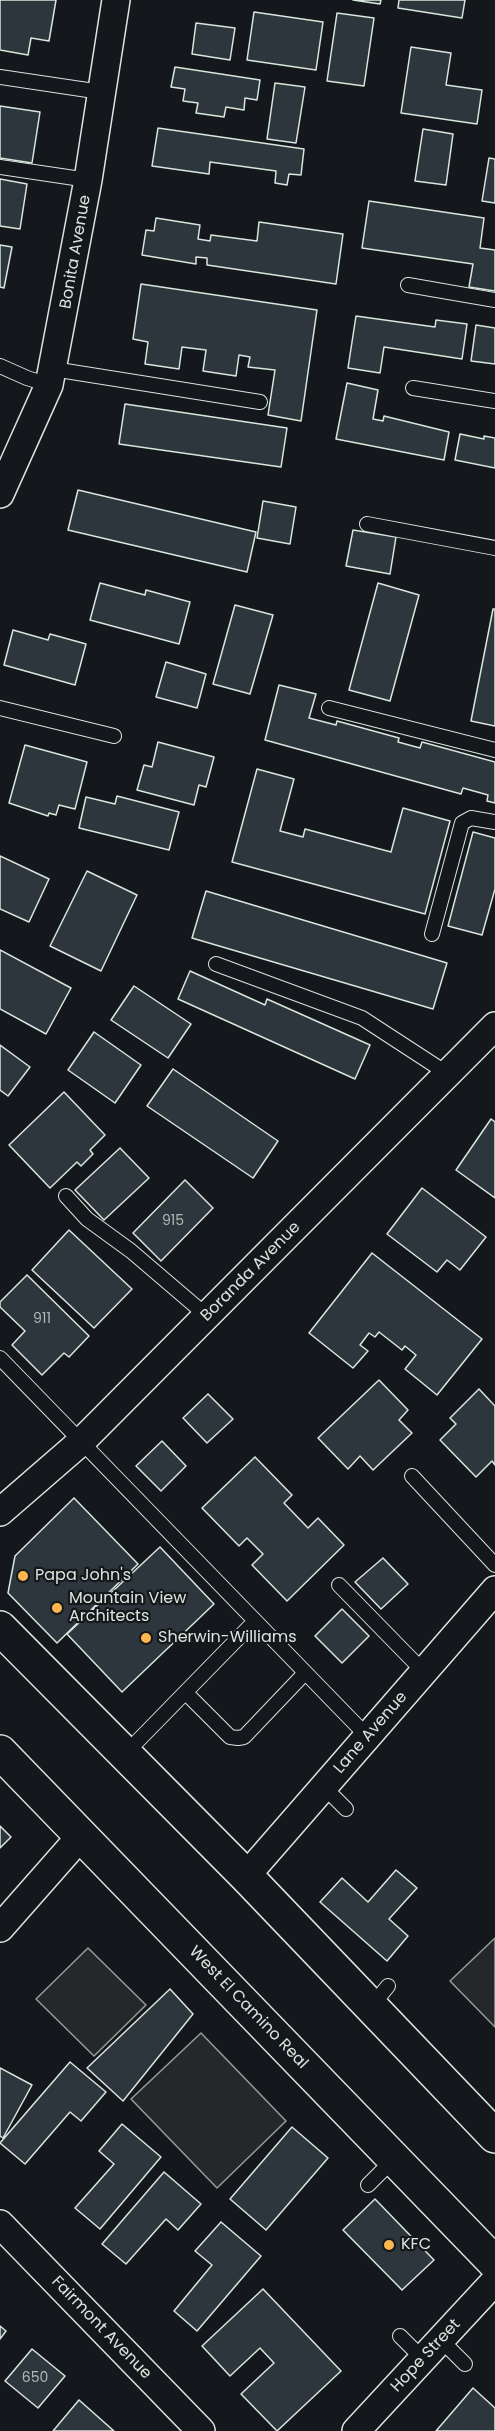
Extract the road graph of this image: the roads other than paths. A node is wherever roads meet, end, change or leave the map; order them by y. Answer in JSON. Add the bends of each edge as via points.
{"nodes":[{"id":1,"x":116,"y":0,"type":"edge"},
{"id":2,"x":0,"y":77,"type":"edge"},
{"id":3,"x":101,"y":92,"type":"junction"},
{"id":4,"x":0,"y":167,"type":"edge"},
{"id":5,"x":88,"y":180,"type":"junction"},
{"id":6,"x":408,"y":285,"type":"dead end"},
{"id":7,"x":495,"y":300,"type":"edge"},
{"id":8,"x":0,"y":366,"type":"edge"},
{"id":9,"x":51,"y":377,"type":"junction"},
{"id":10,"x":413,"y":388,"type":"dead end"},
{"id":11,"x":495,"y":401,"type":"edge"},
{"id":12,"x":260,"y":402,"type":"dead end"},
{"id":13,"x":0,"y":494,"type":"edge"},
{"id":14,"x":367,"y":524,"type":"dead end"},
{"id":15,"x":495,"y":548,"type":"edge"},
{"id":16,"x":0,"y":708,"type":"edge"},
{"id":17,"x":329,"y":708,"type":"dead end"},
{"id":18,"x":114,"y":736,"type":"dead end"},
{"id":19,"x":495,"y":750,"type":"edge"},
{"id":20,"x":495,"y":822,"type":"edge"},
{"id":21,"x":432,"y":934,"type":"dead end"},
{"id":22,"x":216,"y":964,"type":"dead end"},
{"id":23,"x":495,"y":1026,"type":"edge"},
{"id":24,"x":448,"y":1074,"type":"junction"},
{"id":25,"x":66,"y":1196,"type":"dead end"},
{"id":26,"x":207,"y":1316,"type":"junction"},
{"id":27,"x":0,"y":1358,"type":"edge"},
{"id":28,"x":82,"y":1441,"type":"junction"},
{"id":29,"x":412,"y":1476,"type":"dead end"},
{"id":30,"x":0,"y":1512,"type":"edge"},
{"id":31,"x":495,"y":1565,"type":"edge"},
{"id":32,"x":339,"y":1585,"type":"dead end"},
{"id":33,"x":495,"y":1590,"type":"edge"},
{"id":34,"x":255,"y":1621,"type":"junction"},
{"id":35,"x":0,"y":1628,"type":"edge"},
{"id":36,"x":424,"y":1672,"type":"junction"},
{"id":37,"x":305,"y":1673,"type":"junction"},
{"id":38,"x":186,"y":1693,"type":"junction"},
{"id":39,"x":368,"y":1737,"type":"junction"},
{"id":40,"x":0,"y":1752,"type":"edge"},
{"id":41,"x":125,"y":1754,"type":"junction"},
{"id":42,"x":324,"y":1787,"type":"junction"},
{"id":43,"x":346,"y":1809,"type":"dead end"},
{"id":44,"x":81,"y":1836,"type":"junction"},
{"id":45,"x":246,"y":1876,"type":"junction"},
{"id":46,"x":0,"y":1928,"type":"edge"},
{"id":47,"x":495,"y":2136,"type":"edge"},
{"id":48,"x":394,"y":2159,"type":"junction"},
{"id":49,"x":368,"y":2185,"type":"dead end"},
{"id":50,"x":0,"y":2224,"type":"edge"},
{"id":51,"x":495,"y":2263,"type":"edge"},
{"id":52,"x":495,"y":2281,"type":"edge"},
{"id":53,"x":400,"y":2336,"type":"dead end"},
{"id":54,"x":432,"y":2349,"type":"junction"},
{"id":55,"x":465,"y":2364,"type":"dead end"},
{"id":56,"x":201,"y":2431,"type":"edge"},
{"id":57,"x":356,"y":2431,"type":"edge"}],
"edges":[{"from":1,"to":3,"type":"street","name":"Bonita Avenue"},
{"from":2,"to":3,"type":"lane"},
{"from":3,"to":5,"type":"street","name":"Bonita Avenue"},
{"from":4,"to":5,"type":"lane"},
{"from":5,"to":9,"type":"street","name":"Bonita Avenue"},
{"from":6,"to":7,"type":"lane"},
{"from":8,"to":9,"type":"lane","via":[[27,378]]},
{"from":9,"to":12,"type":"lane"},
{"from":9,"to":13,"type":"street","name":"Bonita Avenue"},
{"from":10,"to":11,"type":"lane"},
{"from":14,"to":15,"type":"lane"},
{"from":16,"to":18,"type":"lane"},
{"from":17,"to":19,"type":"lane"},
{"from":20,"to":21,"type":"lane","via":[[471,818],[462,823]]},
{"from":22,"to":24,"type":"lane","via":[[362,1018]]},
{"from":23,"to":24,"type":"street","name":"Boranda Avenue"},
{"from":24,"to":26,"type":"street","name":"Boranda Avenue"},
{"from":25,"to":26,"type":"lane","via":[[108,1236]]},
{"from":26,"to":28,"type":"street","name":"Boranda Avenue"},
{"from":27,"to":28,"type":"lane"},
{"from":28,"to":30,"type":"street","name":"Boranda Avenue"},
{"from":28,"to":34,"type":"lane"},
{"from":29,"to":31,"type":"lane"},
{"from":32,"to":36,"type":"lane"},
{"from":33,"to":36,"type":"street","name":"Lane Avenue"},
{"from":34,"to":37,"type":"lane"},
{"from":34,"to":38,"type":"lane"},
{"from":35,"to":41,"type":"main road"},
{"from":36,"to":39,"type":"street","name":"Lane Avenue"},
{"from":37,"to":38,"type":"lane","via":[[244,1737],[230,1737]]},
{"from":37,"to":39,"type":"lane"},
{"from":38,"to":41,"type":"lane"},
{"from":39,"to":42,"type":"street","name":"Lane Avenue"},
{"from":40,"to":44,"type":"main road","name":"West El Camino Real"},
{"from":41,"to":45,"type":"main road"},
{"from":42,"to":43,"type":"lane"},
{"from":42,"to":45,"type":"street","name":"Lane Avenue"},
{"from":44,"to":46,"type":"street"},
{"from":44,"to":48,"type":"main road","name":"West El Camino Real"},
{"from":45,"to":47,"type":"main road","via":[[380,1996]]},
{"from":48,"to":49,"type":"lane"},
{"from":48,"to":51,"type":"main road","name":"West El Camino Real"},
{"from":50,"to":56,"type":"street","name":"Fairmont Avenue"},
{"from":52,"to":54,"type":"street","name":"Hope Street"},
{"from":53,"to":54,"type":"lane"},
{"from":54,"to":55,"type":"lane"},
{"from":54,"to":57,"type":"street","name":"Hope Street"}]}
